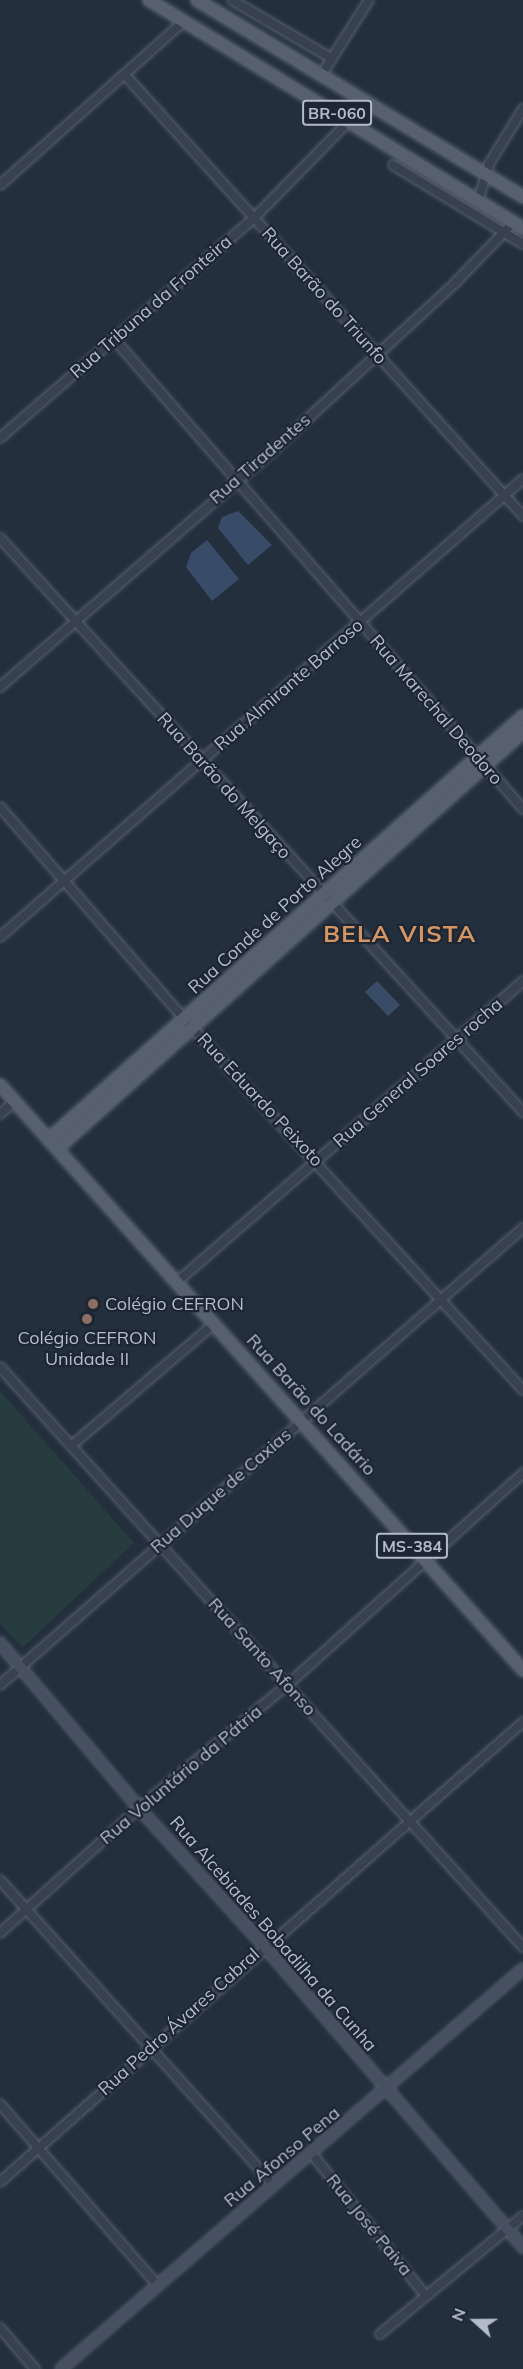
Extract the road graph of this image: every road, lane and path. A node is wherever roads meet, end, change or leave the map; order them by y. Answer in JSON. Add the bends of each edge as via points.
{"nodes":[{"id":1,"x":150,"y":0,"type":"edge"},
{"id":2,"x":197,"y":0,"type":"edge"},
{"id":3,"x":232,"y":0,"type":"edge"},
{"id":4,"x":369,"y":0,"type":"edge"},
{"id":5,"x":184,"y":21,"type":"junction"},
{"id":6,"x":331,"y":58,"type":"junction"},
{"id":7,"x":322,"y":74,"type":"junction"},
{"id":8,"x":125,"y":75,"type":"junction"},
{"id":9,"x":523,"y":109,"type":"edge"},
{"id":10,"x":350,"y":120,"type":"junction"},
{"id":11,"x":393,"y":165,"type":"dead end"},
{"id":12,"x":485,"y":174,"type":"junction"},
{"id":13,"x":0,"y":185,"type":"edge"},
{"id":14,"x":523,"y":196,"type":"edge"},
{"id":15,"x":478,"y":201,"type":"junction"},
{"id":16,"x":254,"y":218,"type":"junction"},
{"id":17,"x":518,"y":225,"type":"edge"},
{"id":18,"x":504,"y":233,"type":"junction"},
{"id":19,"x":523,"y":244,"type":"edge"},
{"id":20,"x":114,"y":339,"type":"junction"},
{"id":21,"x":376,"y":354,"type":"junction"},
{"id":22,"x":0,"y":438,"type":"edge"},
{"id":23,"x":523,"y":480,"type":"edge"},
{"id":24,"x":235,"y":481,"type":"junction"},
{"id":25,"x":506,"y":495,"type":"junction"},
{"id":26,"x":523,"y":516,"type":"edge"},
{"id":27,"x":0,"y":538,"type":"edge"},
{"id":28,"x":75,"y":621,"type":"junction"},
{"id":29,"x":359,"y":623,"type":"junction"},
{"id":30,"x":0,"y":687,"type":"edge"},
{"id":31,"x":523,"y":716,"type":"edge"},
{"id":32,"x":523,"y":732,"type":"edge"},
{"id":33,"x":200,"y":762,"type":"junction"},
{"id":34,"x":482,"y":762,"type":"junction"},
{"id":35,"x":0,"y":807,"type":"edge"},
{"id":36,"x":523,"y":809,"type":"edge"},
{"id":37,"x":64,"y":881,"type":"junction"},
{"id":38,"x":327,"y":899,"type":"junction"},
{"id":39,"x":0,"y":937,"type":"edge"},
{"id":40,"x":523,"y":981,"type":"edge"},
{"id":41,"x":189,"y":1024,"type":"junction"},
{"id":42,"x":457,"y":1038,"type":"junction"},
{"id":43,"x":0,"y":1085,"type":"edge"},
{"id":44,"x":15,"y":1101,"type":"junction"},
{"id":45,"x":523,"y":1112,"type":"edge"},
{"id":46,"x":0,"y":1114,"type":"edge"},
{"id":47,"x":54,"y":1143,"type":"junction"},
{"id":48,"x":317,"y":1161,"type":"junction"},
{"id":49,"x":523,"y":1228,"type":"edge"},
{"id":50,"x":177,"y":1282,"type":"junction"},
{"id":51,"x":439,"y":1299,"type":"junction"},
{"id":52,"x":214,"y":1324,"type":"junction"},
{"id":53,"x":0,"y":1367,"type":"edge"},
{"id":54,"x":523,"y":1390,"type":"edge"},
{"id":55,"x":303,"y":1420,"type":"junction"},
{"id":56,"x":71,"y":1446,"type":"junction"},
{"id":57,"x":523,"y":1473,"type":"edge"},
{"id":58,"x":162,"y":1543,"type":"junction"},
{"id":59,"x":425,"y":1561,"type":"junction"},
{"id":60,"x":0,"y":1643,"type":"edge"},
{"id":61,"x":21,"y":1667,"type":"junction"},
{"id":62,"x":523,"y":1670,"type":"edge"},
{"id":63,"x":0,"y":1685,"type":"edge"},
{"id":64,"x":286,"y":1686,"type":"junction"},
{"id":65,"x":523,"y":1722,"type":"edge"},
{"id":66,"x":139,"y":1808,"type":"junction"},
{"id":67,"x":409,"y":1822,"type":"junction"},
{"id":68,"x":0,"y":1880,"type":"edge"},
{"id":69,"x":27,"y":1910,"type":"junction"},
{"id":70,"x":0,"y":1933,"type":"edge"},
{"id":71,"x":265,"y":1947,"type":"junction"},
{"id":72,"x":523,"y":1947,"type":"edge"},
{"id":73,"x":523,"y":1969,"type":"edge"},
{"id":74,"x":152,"y":2048,"type":"junction"},
{"id":75,"x":388,"y":2090,"type":"junction"},
{"id":76,"x":0,"y":2104,"type":"edge"},
{"id":77,"x":37,"y":2147,"type":"junction"},
{"id":78,"x":312,"y":2154,"type":"junction"},
{"id":79,"x":0,"y":2182,"type":"edge"},
{"id":80,"x":274,"y":2185,"type":"junction"},
{"id":81,"x":523,"y":2216,"type":"edge"},
{"id":82,"x":508,"y":2229,"type":"junction"},
{"id":83,"x":523,"y":2247,"type":"edge"},
{"id":84,"x":158,"y":2286,"type":"junction"},
{"id":85,"x":425,"y":2295,"type":"junction"},
{"id":86,"x":0,"y":2328,"type":"edge"},
{"id":87,"x":380,"y":2334,"type":"dead end"},
{"id":88,"x":35,"y":2369,"type":"edge"},
{"id":89,"x":61,"y":2369,"type":"edge"}],
"edges":[{"from":1,"to":5,"type":"main road","number":"BR-060"},
{"from":2,"to":7,"type":"main road","number":"BR-060"},
{"from":3,"to":6,"type":"street"},
{"from":4,"to":6,"type":"street"},
{"from":5,"to":8,"type":"street"},
{"from":5,"to":10,"type":"main road","number":"BR-060"},
{"from":6,"to":7,"type":"street"},
{"from":7,"to":12,"type":"main road","number":"BR-060"},
{"from":8,"to":13,"type":"street"},
{"from":8,"to":16,"type":"street","name":"Rua Barão do Triunfo"},
{"from":9,"to":12,"type":"street"},
{"from":10,"to":15,"type":"main road","number":"BR-060"},
{"from":10,"to":16,"type":"street","name":"Rua Tribuna da Fronteira"},
{"from":11,"to":18,"type":"street"},
{"from":12,"to":14,"type":"main road","number":"BR-060"},
{"from":12,"to":15,"type":"street"},
{"from":15,"to":17,"type":"main road","number":"BR-060"},
{"from":16,"to":20,"type":"street","name":"Rua Tribuna da Fronteira"},
{"from":16,"to":21,"type":"street","name":"Rua Barão do Triunfo"},
{"from":17,"to":18,"type":"street","name":"Rua Tiradentes"},
{"from":18,"to":19,"type":"street"},
{"from":18,"to":21,"type":"street","name":"Rua Tiradentes"},
{"from":20,"to":22,"type":"street","name":"Rua Tribuna da Fronteira"},
{"from":20,"to":24,"type":"street","name":"Rua Marechal Deodoro"},
{"from":21,"to":24,"type":"street","name":"Rua Tiradentes"},
{"from":21,"to":25,"type":"street","name":"Rua Barão do Triunfo"},
{"from":23,"to":25,"type":"street","name":"Rua Almirante Barroso"},
{"from":24,"to":28,"type":"street","name":"Rua Tiradentes"},
{"from":24,"to":29,"type":"street","name":"Rua Marechal Deodoro"},
{"from":25,"to":26,"type":"street","name":"Rua Barão do Triunfo"},
{"from":25,"to":29,"type":"street","name":"Rua Almirante Barroso"},
{"from":27,"to":28,"type":"street","name":"Rua Barão do Melgaço"},
{"from":28,"to":30,"type":"street","name":"Rua Tiradentes"},
{"from":28,"to":33,"type":"street","name":"Rua Barão do Melgaço"},
{"from":29,"to":33,"type":"street","name":"Rua Almirante Barroso"},
{"from":29,"to":34,"type":"street","name":"Rua Marechal Deodoro"},
{"from":31,"to":34,"type":"main road","name":"Rua Conde de Porto Alegre"},
{"from":32,"to":34,"type":"main road","name":"Rua Conde de Porto Alegre"},
{"from":33,"to":37,"type":"street","name":"Rua Almirante Barroso"},
{"from":33,"to":38,"type":"street","name":"Rua Barão do Melgaço"},
{"from":34,"to":36,"type":"street","name":"Rua Marechal Deodoro"},
{"from":34,"to":38,"type":"main road","name":"Rua Conde de Porto Alegre"},
{"from":35,"to":37,"type":"street","name":"Rua Eduardo Peixoto"},
{"from":37,"to":39,"type":"street","name":"Rua Almirante Barroso"},
{"from":37,"to":41,"type":"street","name":"Rua Eduardo Peixoto"},
{"from":38,"to":41,"type":"main road","name":"Rua Conde de Porto Alegre"},
{"from":38,"to":42,"type":"street","name":"Rua Barão do Melgaço"},
{"from":40,"to":42,"type":"street","name":"Rua General Soares rocha"},
{"from":41,"to":47,"type":"main road","name":"Rua Conde de Porto Alegre"},
{"from":41,"to":48,"type":"street","name":"Rua Eduardo Peixoto"},
{"from":42,"to":45,"type":"street","name":"Rua Barão do Melgaço"},
{"from":42,"to":48,"type":"street","name":"Rua General Soares rocha"},
{"from":43,"to":44,"type":"main road","name":"Rua Barão do Ladário","number":"MS-384"},
{"from":44,"to":46,"type":"street"},
{"from":44,"to":47,"type":"main road","name":"Rua Barão do Ladário","number":"MS-384"},
{"from":47,"to":50,"type":"main road","name":"Rua Barão do Ladário","number":"MS-384"},
{"from":48,"to":50,"type":"street","name":"Rua General Soares rocha"},
{"from":48,"to":51,"type":"street","name":"Rua Eduardo Peixoto"},
{"from":49,"to":51,"type":"street","name":"Rua Duque de Caxias"},
{"from":50,"to":52,"type":"main road","name":"Rua Barão do Ladário","number":"MS-384"},
{"from":51,"to":54,"type":"street","name":"Rua Eduardo Peixoto"},
{"from":51,"to":55,"type":"street","name":"Rua Duque de Caxias"},
{"from":52,"to":55,"type":"main road","name":"Rua Barão do Ladário","number":"MS-384"},
{"from":52,"to":56,"type":"street"},
{"from":53,"to":56,"type":"street","name":"Rua Santo Afonso"},
{"from":55,"to":58,"type":"street","name":"Rua Duque de Caxias"},
{"from":55,"to":59,"type":"main road","name":"Rua Barão do Ladário","number":"MS-384"},
{"from":56,"to":58,"type":"street","name":"Rua Santo Afonso"},
{"from":57,"to":59,"type":"street","name":"Rua Voluntário da Pátria"},
{"from":58,"to":61,"type":"street","name":"Rua Duque de Caxias"},
{"from":58,"to":64,"type":"street","name":"Rua Santo Afonso"},
{"from":59,"to":62,"type":"main road","name":"Rua Barão do Ladário","number":"MS-384"},
{"from":59,"to":64,"type":"street","name":"Rua Voluntário da Pátria"},
{"from":60,"to":61,"type":"street","name":"Rua Alcebiades Bobadilha da Cunha"},
{"from":61,"to":63,"type":"street","name":"Rua Duque de Caxias"},
{"from":61,"to":66,"type":"street","name":"Rua Alcebiades Bobadilha da Cunha"},
{"from":64,"to":66,"type":"street","name":"Rua Voluntário da Pátria"},
{"from":64,"to":67,"type":"street","name":"Rua Santo Afonso"},
{"from":65,"to":67,"type":"street","name":"Rua Pedro Ávares Cabral"},
{"from":66,"to":69,"type":"street","name":"Rua Voluntário da Pátria"},
{"from":66,"to":71,"type":"street","name":"Rua Alcebiades Bobadilha da Cunha"},
{"from":67,"to":71,"type":"street","name":"Rua Pedro Ávares Cabral"},
{"from":67,"to":72,"type":"street","name":"Rua Santo Afonso"},
{"from":68,"to":69,"type":"street"},
{"from":69,"to":70,"type":"street","name":"Rua Voluntário da Pátria"},
{"from":69,"to":74,"type":"street"},
{"from":71,"to":74,"type":"street","name":"Rua Pedro Ávares Cabral"},
{"from":71,"to":75,"type":"street","name":"Rua Alcebiades Bobadilha da Cunha"},
{"from":73,"to":75,"type":"street","name":"Rua Afonso Pena"},
{"from":74,"to":77,"type":"street","name":"Rua Pedro Ávares Cabral"},
{"from":74,"to":80,"type":"street"},
{"from":75,"to":78,"type":"street","name":"Rua Afonso Pena"},
{"from":75,"to":82,"type":"street","name":"Rua Alcebiades Bobadilha da Cunha"},
{"from":76,"to":77,"type":"street"},
{"from":77,"to":79,"type":"street","name":"Rua Pedro Ávares Cabral"},
{"from":77,"to":84,"type":"street"},
{"from":78,"to":80,"type":"street","name":"Rua Afonso Pena"},
{"from":78,"to":85,"type":"street","name":"Rua José Paiva"},
{"from":80,"to":84,"type":"street","name":"Rua Afonso Pena"},
{"from":81,"to":82,"type":"street"},
{"from":82,"to":83,"type":"street","name":"Rua Alcebiades Bobadilha da Cunha"},
{"from":82,"to":85,"type":"street"},
{"from":84,"to":89,"type":"street","name":"Rua Afonso Pena"},
{"from":85,"to":87,"type":"street"},
{"from":86,"to":88,"type":"street"}]}
